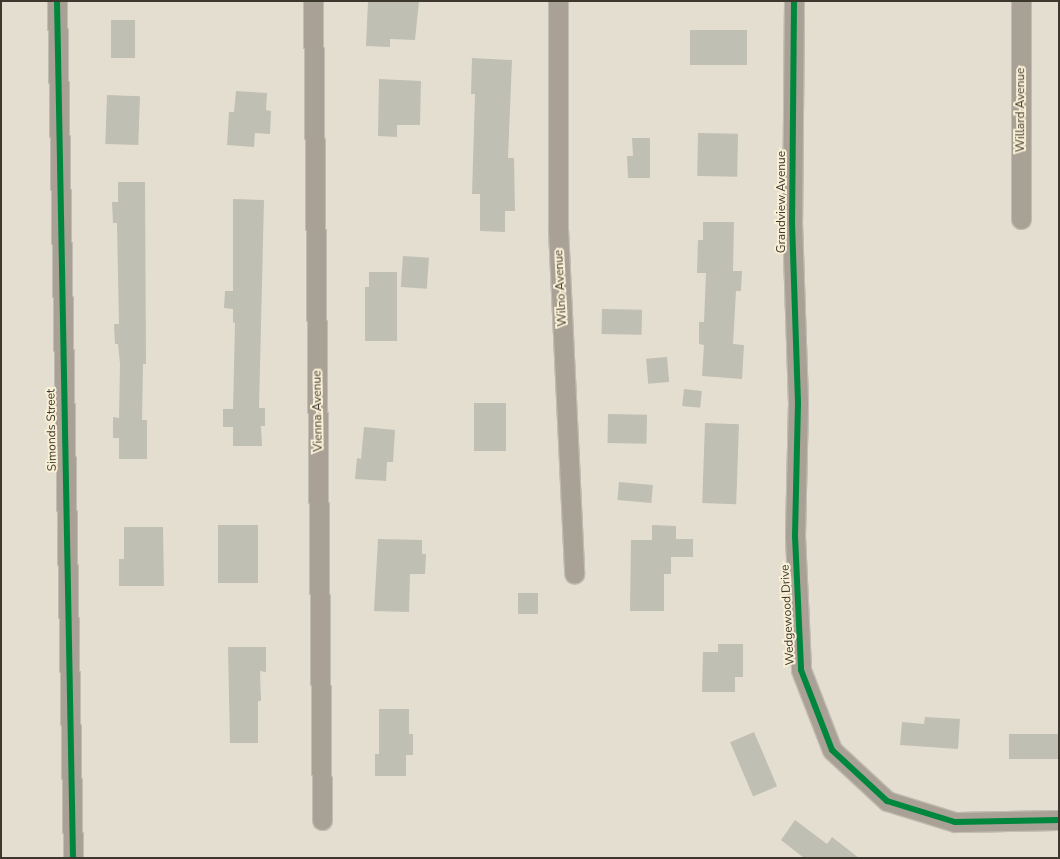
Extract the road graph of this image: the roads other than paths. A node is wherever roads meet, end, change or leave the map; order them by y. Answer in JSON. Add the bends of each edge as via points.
{"nodes":[{"id":1,"x":57,"y":1,"type":"edge"},
{"id":2,"x":313,"y":1,"type":"edge"},
{"id":3,"x":558,"y":1,"type":"edge"},
{"id":4,"x":794,"y":1,"type":"edge"},
{"id":5,"x":1021,"y":1,"type":"edge"},
{"id":6,"x":1021,"y":220,"type":"dead end"},
{"id":7,"x":798,"y":403,"type":"joint"},
{"id":8,"x":574,"y":574,"type":"dead end"},
{"id":9,"x":322,"y":820,"type":"dead end"},
{"id":10,"x":1059,"y":820,"type":"edge"},
{"id":11,"x":73,"y":858,"type":"edge"}],
"edges":[{"from":1,"to":11,"type":"street","name":"Simonds Street"},
{"from":2,"to":9,"type":"street","name":"Vienna Avenue"},
{"from":3,"to":8,"type":"street","name":"Wilno Avenue","via":[[558,228]]},
{"from":4,"to":7,"type":"street","name":"Grandview Avenue","via":[[792,222]]},
{"from":5,"to":6,"type":"street","name":"Willard Avenue"},
{"from":7,"to":10,"type":"street","name":"Wedgewood Drive","via":[[795,536],[801,670],[832,750],[887,801],[896,804],[955,822]]}]}
